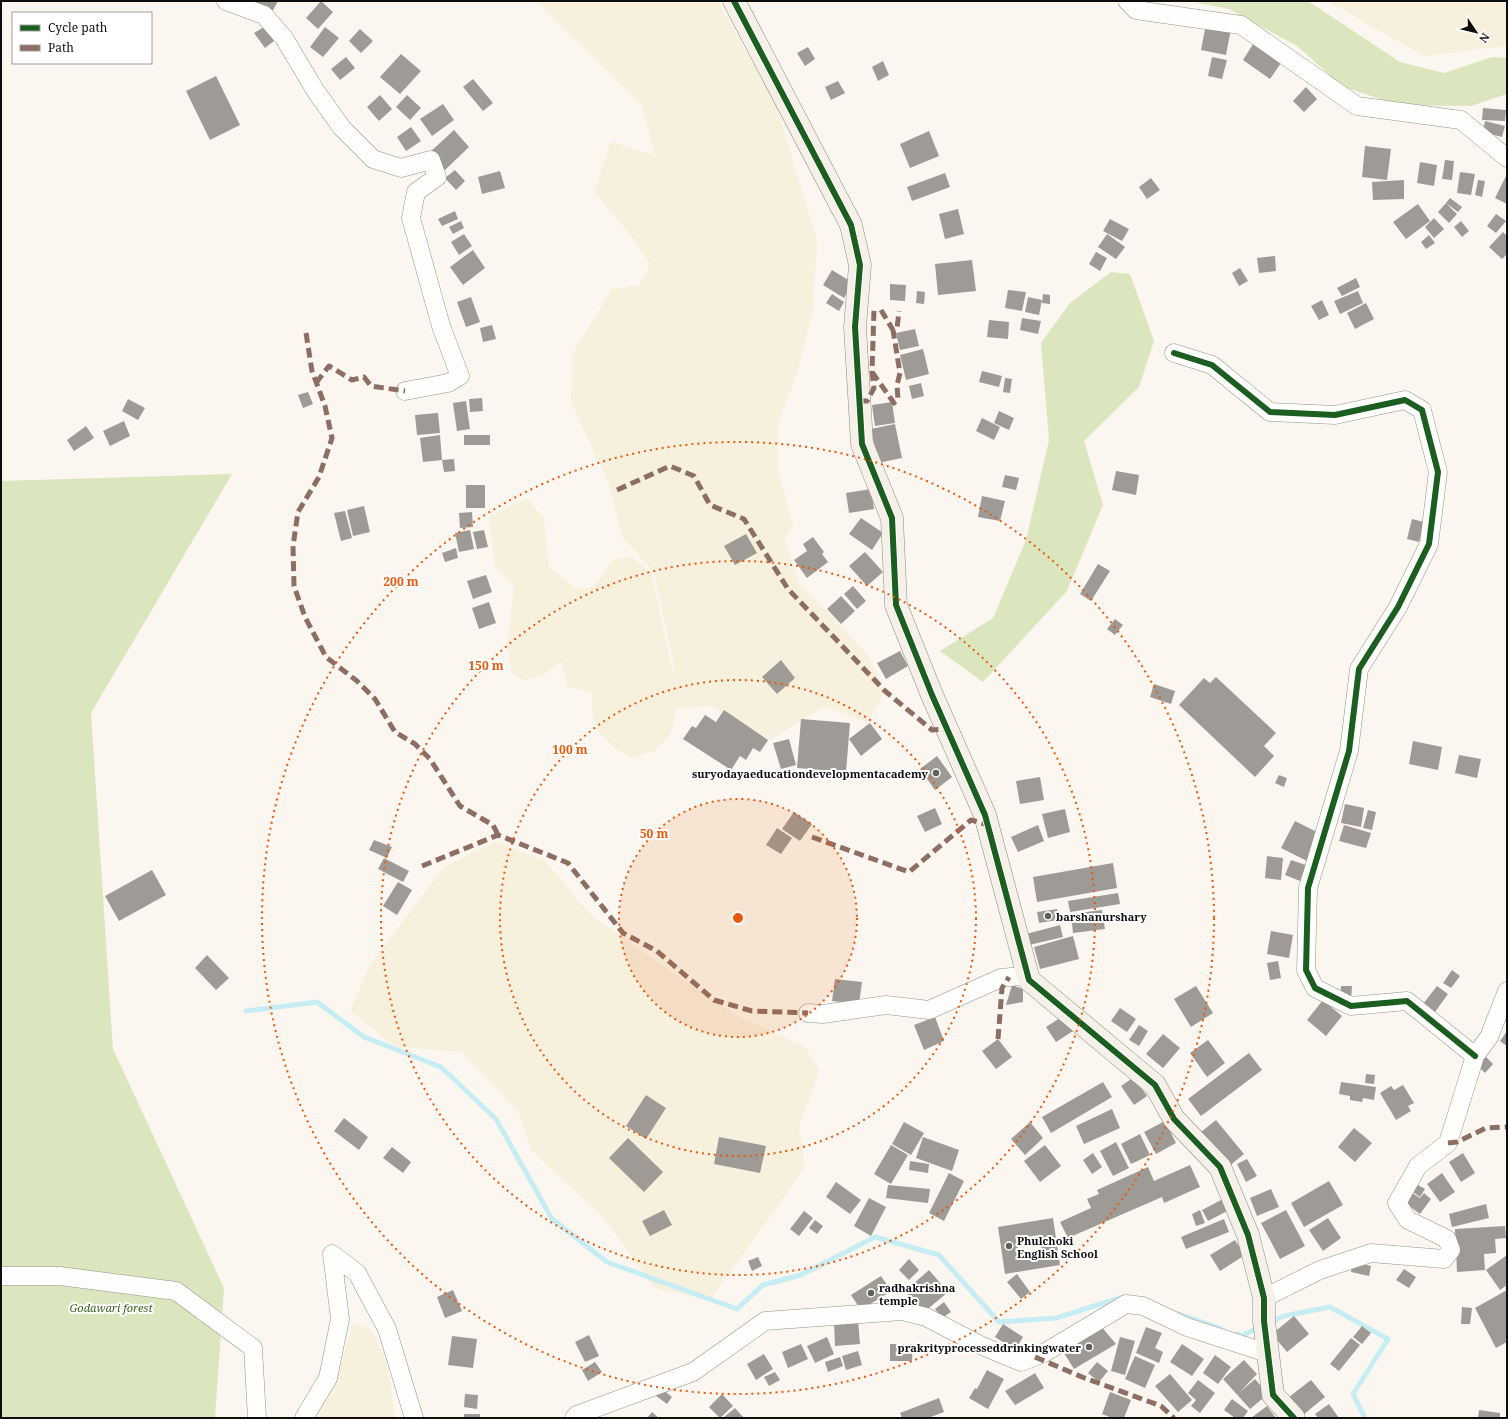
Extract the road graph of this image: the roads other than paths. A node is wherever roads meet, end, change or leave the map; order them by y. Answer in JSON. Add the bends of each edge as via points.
{"nodes":[{"id":1,"x":226,"y":1,"type":"edge"},
{"id":2,"x":734,"y":1,"type":"edge"},
{"id":3,"x":1127,"y":1,"type":"edge"},
{"id":4,"x":1507,"y":158,"type":"edge"},
{"id":5,"x":1174,"y":353,"type":"dead end"},
{"id":6,"x":405,"y":391,"type":"dead end"},
{"id":7,"x":1029,"y":980,"type":"junction"},
{"id":8,"x":1507,"y":991,"type":"edge"},
{"id":9,"x":808,"y":1013,"type":"dead end"},
{"id":10,"x":1475,"y":1056,"type":"junction"},
{"id":11,"x":1,"y":1276,"type":"edge"},
{"id":12,"x":1264,"y":1298,"type":"junction"},
{"id":13,"x":1266,"y":1339,"type":"junction"},
{"id":14,"x":257,"y":1418,"type":"edge"},
{"id":15,"x":304,"y":1418,"type":"edge"},
{"id":16,"x":414,"y":1418,"type":"edge"},
{"id":17,"x":574,"y":1418,"type":"edge"},
{"id":18,"x":1294,"y":1418,"type":"edge"}],
"edges":[{"from":1,"to":6,"type":"street","via":[[264,15],[284,38],[315,90],[342,128],[373,159],[402,168],[431,160],[437,177],[416,192],[411,218],[441,326],[460,376],[448,383]]},
{"from":2,"to":7,"type":"street","via":[[851,225],[860,265],[855,327],[862,444],[892,518],[896,605],[985,815]]},
{"from":3,"to":4,"type":"street","via":[[1136,10],[1241,25],[1357,106],[1461,120]]},
{"from":5,"to":10,"type":"street","via":[[1212,365],[1270,412],[1335,415],[1405,400],[1422,410],[1438,472],[1429,544],[1398,607],[1359,669],[1349,751],[1308,888],[1306,970],[1315,988],[1351,1006],[1407,1001]]},
{"from":7,"to":9,"type":"street","via":[[1020,976],[1001,978],[929,1010],[886,1005],[823,1014]]},
{"from":7,"to":12,"type":"street","via":[[1155,1085],[1174,1119],[1220,1167],[1248,1235]]},
{"from":8,"to":10,"type":"street","via":[[1489,1038]]},
{"from":10,"to":12,"type":"street","via":[[1448,1143],[1418,1166],[1397,1203],[1408,1220],[1447,1239],[1452,1250],[1444,1259],[1371,1253],[1320,1270]]},
{"from":11,"to":14,"type":"street","via":[[60,1276],[176,1291],[253,1348]]},
{"from":12,"to":13,"type":"street"},
{"from":13,"to":17,"type":"street","via":[[1187,1327],[1143,1306],[1126,1304],[1044,1353],[1021,1362],[980,1345],[926,1317],[902,1311],[765,1321],[693,1372]]},
{"from":13,"to":18,"type":"street","via":[[1273,1395]]},
{"from":15,"to":16,"type":"street","via":[[328,1378],[340,1319],[332,1254],[357,1273],[387,1329]]}]}
